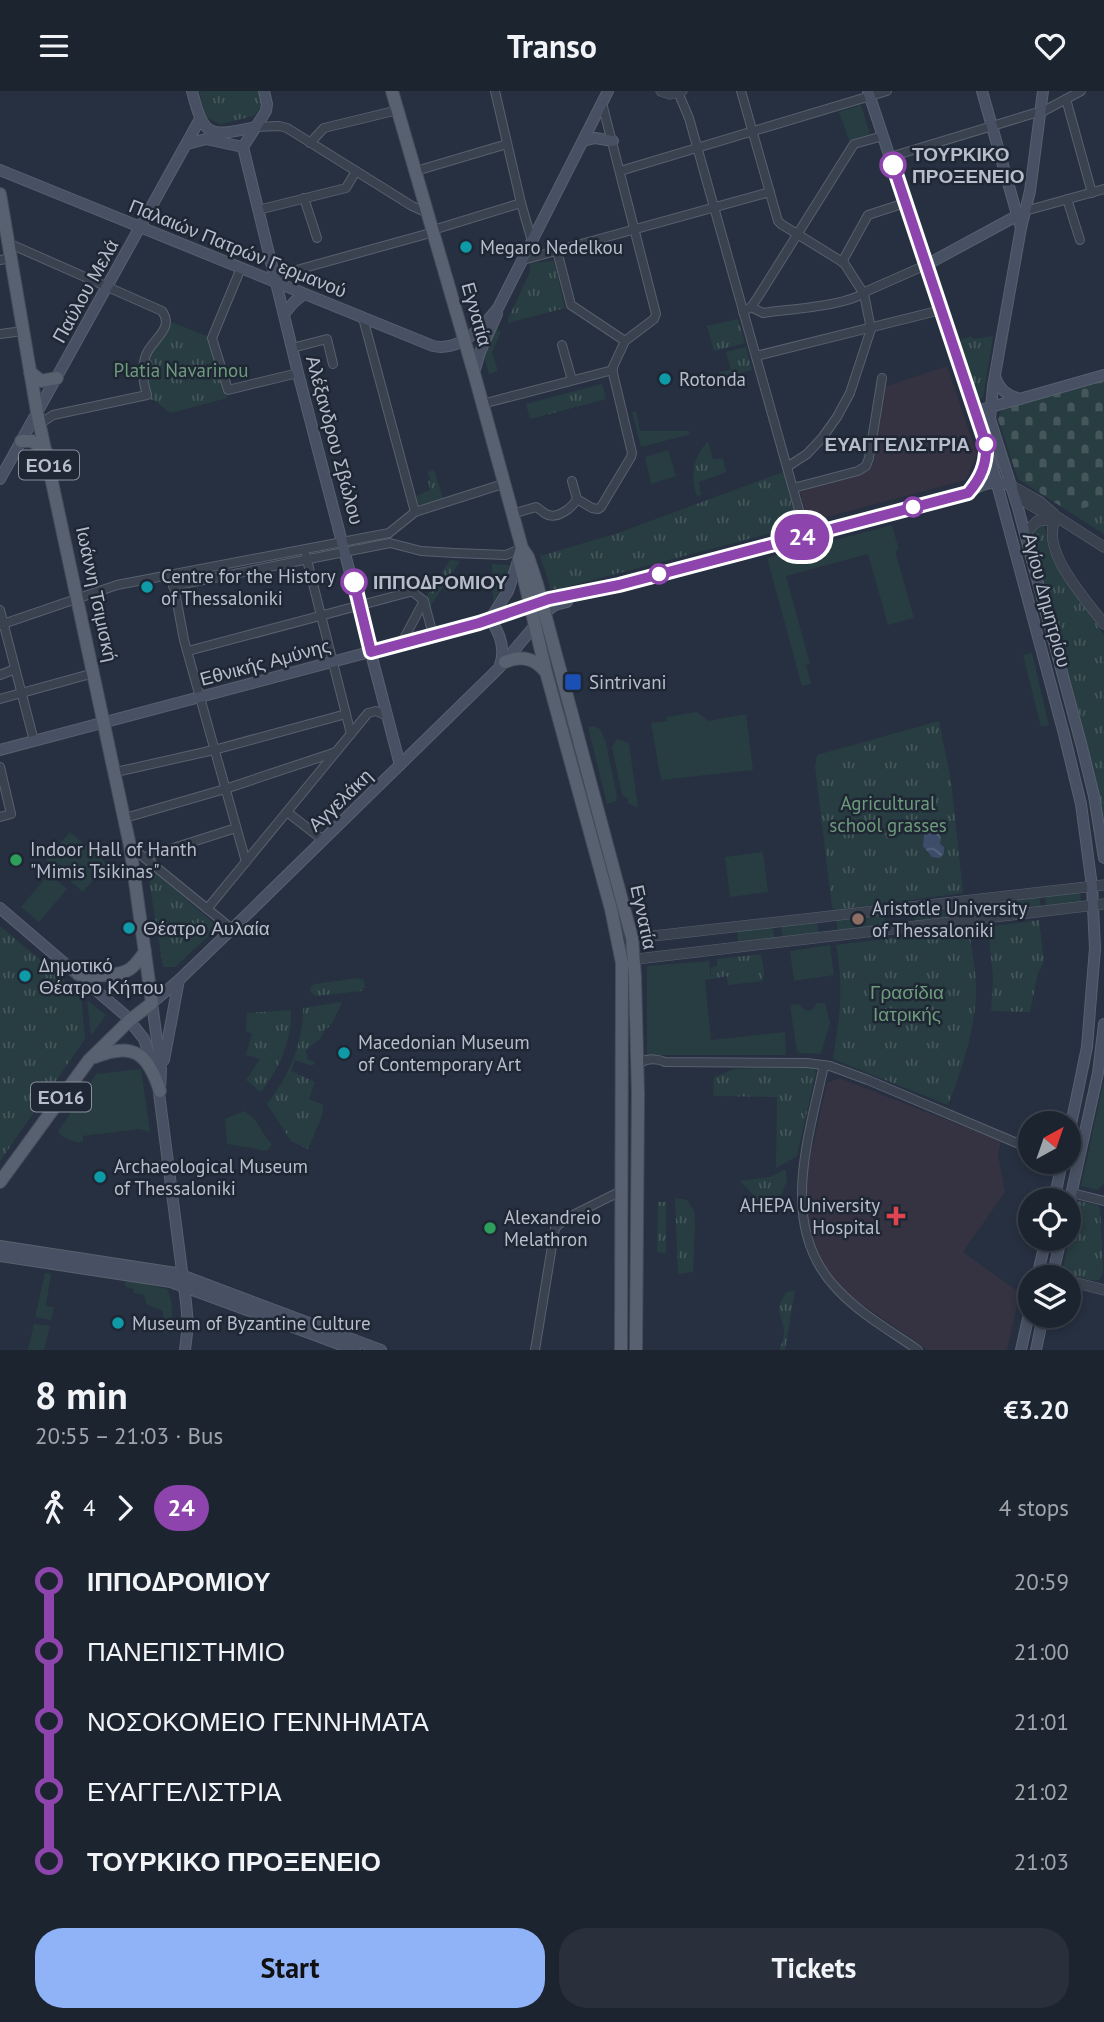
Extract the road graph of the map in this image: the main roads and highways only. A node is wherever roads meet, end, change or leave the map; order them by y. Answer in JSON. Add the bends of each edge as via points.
{"nodes":[{"id":1,"x":192,"y":91,"type":"edge"},
{"id":2,"x":264,"y":91,"type":"edge"},
{"id":3,"x":393,"y":91,"type":"edge"},
{"id":4,"x":608,"y":91,"type":"edge"},
{"id":5,"x":1041,"y":91,"type":"edge"},
{"id":6,"x":984,"y":92,"type":"edge"},
{"id":7,"x":869,"y":94,"type":"edge"},
{"id":8,"x":601,"y":97,"type":"edge"},
{"id":9,"x":1038,"y":113,"type":"junction"},
{"id":10,"x":200,"y":119,"type":"junction"},
{"id":11,"x":255,"y":127,"type":"junction"},
{"id":12,"x":583,"y":141,"type":"junction"},
{"id":13,"x":612,"y":141,"type":"road end"},
{"id":14,"x":187,"y":145,"type":"junction"},
{"id":15,"x":243,"y":147,"type":"junction"},
{"id":16,"x":0,"y":170,"type":"edge"},
{"id":17,"x":1027,"y":179,"type":"junction"},
{"id":18,"x":1008,"y":182,"type":"junction"},
{"id":19,"x":0,"y":194,"type":"edge"},
{"id":20,"x":1021,"y":213,"type":"junction"},
{"id":21,"x":141,"y":227,"type":"junction"},
{"id":22,"x":5,"y":259,"type":"edge"},
{"id":23,"x":271,"y":261,"type":"junction"},
{"id":24,"x":926,"y":265,"type":"junction"},
{"id":25,"x":246,"y":270,"type":"junction"},
{"id":26,"x":275,"y":279,"type":"junction"},
{"id":27,"x":299,"y":292,"type":"junction"},
{"id":28,"x":498,"y":308,"type":"junction"},
{"id":29,"x":284,"y":314,"type":"junction"},
{"id":30,"x":464,"y":339,"type":"junction"},
{"id":31,"x":30,"y":372,"type":"junction"},
{"id":32,"x":474,"y":373,"type":"junction"},
{"id":33,"x":1104,"y":375,"type":"edge"},
{"id":34,"x":995,"y":376,"type":"junction"},
{"id":35,"x":57,"y":378,"type":"junction"},
{"id":36,"x":1022,"y":399,"type":"junction"},
{"id":37,"x":991,"y":407,"type":"junction"},
{"id":38,"x":974,"y":409,"type":"junction"},
{"id":39,"x":39,"y":418,"type":"junction"},
{"id":40,"x":21,"y":441,"type":"junction"},
{"id":41,"x":986,"y":444,"type":"junction"},
{"id":42,"x":46,"y":451,"type":"junction"},
{"id":43,"x":0,"y":479,"type":"edge"},
{"id":44,"x":994,"y":488,"type":"junction"},
{"id":45,"x":1013,"y":491,"type":"junction"},
{"id":46,"x":968,"y":493,"type":"junction"},
{"id":47,"x":520,"y":553,"type":"junction"},
{"id":48,"x":619,"y":585,"type":"junction"},
{"id":49,"x":536,"y":603,"type":"junction"},
{"id":50,"x":544,"y":615,"type":"junction"},
{"id":51,"x":490,"y":619,"type":"junction"},
{"id":52,"x":535,"y":626,"type":"junction"},
{"id":53,"x":371,"y":652,"type":"junction"},
{"id":54,"x":502,"y":665,"type":"junction"},
{"id":55,"x":546,"y":672,"type":"junction"},
{"id":56,"x":105,"y":723,"type":"junction"},
{"id":57,"x":0,"y":750,"type":"edge"},
{"id":58,"x":400,"y":765,"type":"junction"},
{"id":59,"x":1104,"y":857,"type":"edge"},
{"id":60,"x":1099,"y":905,"type":"edge"},
{"id":61,"x":0,"y":908,"type":"edge"},
{"id":62,"x":145,"y":952,"type":"junction"},
{"id":63,"x":628,"y":961,"type":"junction"},
{"id":64,"x":78,"y":974,"type":"junction"},
{"id":65,"x":179,"y":980,"type":"junction"},
{"id":66,"x":152,"y":1003,"type":"junction"},
{"id":67,"x":130,"y":1020,"type":"junction"},
{"id":68,"x":1104,"y":1024,"type":"edge"},
{"id":69,"x":89,"y":1061,"type":"junction"},
{"id":70,"x":160,"y":1091,"type":"junction"},
{"id":71,"x":1074,"y":1111,"type":"edge"},
{"id":72,"x":0,"y":1182,"type":"edge"},
{"id":73,"x":1072,"y":1188,"type":"edge"},
{"id":74,"x":0,"y":1246,"type":"edge"},
{"id":75,"x":0,"y":1256,"type":"edge"},
{"id":76,"x":184,"y":1280,"type":"junction"},
{"id":77,"x":249,"y":1305,"type":"junction"},
{"id":78,"x":1026,"y":1328,"type":"edge"},
{"id":79,"x":1041,"y":1328,"type":"edge"},
{"id":80,"x":185,"y":1350,"type":"edge"},
{"id":81,"x":355,"y":1350,"type":"edge"},
{"id":82,"x":381,"y":1350,"type":"edge"},
{"id":83,"x":621,"y":1350,"type":"edge"},
{"id":84,"x":636,"y":1350,"type":"edge"},
{"id":85,"x":1021,"y":1350,"type":"edge"},
{"id":86,"x":1036,"y":1350,"type":"edge"}],
"edges":[{"from":1,"to":10,"type":"main road"},
{"from":2,"to":11,"type":"main road","via":[[266,108]]},
{"from":3,"to":30,"type":"main road","name":"Εγνατία"},
{"from":4,"to":8,"type":"main road"},
{"from":5,"to":9,"type":"main road"},
{"from":6,"to":18,"type":"main road"},
{"from":7,"to":24,"type":"main road"},
{"from":8,"to":12,"type":"main road"},
{"from":9,"to":17,"type":"main road"},
{"from":9,"to":20,"type":"main road"},
{"from":10,"to":11,"type":"main road","via":[[219,133]]},
{"from":10,"to":14,"type":"main road","name":"Παύλου Μελά"},
{"from":11,"to":15,"type":"main road"},
{"from":12,"to":13,"type":"main road"},
{"from":12,"to":28,"type":"main road"},
{"from":14,"to":15,"type":"main road","via":[[206,139]]},
{"from":14,"to":21,"type":"main road","name":"Παύλου Μελά"},
{"from":15,"to":23,"type":"main road","name":"Αλέξανδρου Σβώλου"},
{"from":16,"to":21,"type":"main road","name":"Παλαιών Πατρών Γερμανού"},
{"from":17,"to":18,"type":"main road","via":[[1020,184]]},
{"from":17,"to":20,"type":"main road"},
{"from":18,"to":20,"type":"main road"},
{"from":19,"to":22,"type":"main road","name":"Ιωάννη Τσιμισκή","number":"ΕΟ16","via":[[8,243]]},
{"from":20,"to":24,"type":"main road"},
{"from":20,"to":34,"type":"main road","name":"Αγίου Δημητρίου"},
{"from":21,"to":25,"type":"main road","name":"Παλαιών Πατρών Γερμανού"},
{"from":21,"to":35,"type":"main road","name":"Παύλου Μελά"},
{"from":22,"to":31,"type":"main road","name":"Ιωάννη Τσιμισκή","number":"ΕΟ16"},
{"from":23,"to":25,"type":"main road","via":[[263,268]]},
{"from":23,"to":26,"type":"main road","name":"Αλέξανδρου Σβώλου"},
{"from":24,"to":38,"type":"main road"},
{"from":25,"to":26,"type":"main road","name":"Παλαιών Πατρών Γερμανού"},
{"from":26,"to":27,"type":"main road","name":"Παλαιών Πατρών Γερμανού"},
{"from":26,"to":29,"type":"main road","name":"Αλέξανδρου Σβώλου"},
{"from":27,"to":29,"type":"main road"},
{"from":27,"to":30,"type":"main road","name":"Παλαιών Πατρών Γερμανού","via":[[436,347]]},
{"from":28,"to":30,"type":"main road","via":[[480,330]]},
{"from":28,"to":32,"type":"main road"},
{"from":29,"to":53,"type":"main road","name":"Αλέξανδρου Σβώλου"},
{"from":30,"to":32,"type":"main road","name":"Εγνατία"},
{"from":31,"to":35,"type":"main road","via":[[41,381]]},
{"from":31,"to":39,"type":"main road","name":"Ιωάννη Τσιμισκή","number":"ΕΟ16"},
{"from":32,"to":47,"type":"main road","name":"Εγνατία"},
{"from":33,"to":36,"type":"main road"},
{"from":34,"to":36,"type":"main road","via":[[1001,389]]},
{"from":34,"to":37,"type":"main road","name":"Αγίου Δημητρίου"},
{"from":35,"to":39,"type":"main road","name":"Παύλου Μελά"},
{"from":36,"to":37,"type":"main road"},
{"from":37,"to":38,"type":"main road"},
{"from":37,"to":45,"type":"main road","name":"Αγίου Δημητρίου","via":[[991,425]]},
{"from":38,"to":41,"type":"main road"},
{"from":39,"to":40,"type":"main road","name":"Παύλου Μελά"},
{"from":39,"to":42,"type":"main road","name":"Ιωάννη Τσιμισκή","number":"ΕΟ16"},
{"from":40,"to":42,"type":"main road","via":[[32,441]]},
{"from":40,"to":43,"type":"main road","name":"Παύλου Μελά"},
{"from":41,"to":44,"type":"main road"},
{"from":41,"to":46,"type":"main road","via":[[983,469]]},
{"from":42,"to":56,"type":"main road","name":"Ιωάννη Τσιμισκή","number":"ΕΟ16"},
{"from":44,"to":45,"type":"main road"},
{"from":44,"to":46,"type":"main road","name":"Εθνικής Αμύνης","via":[[975,488]]},
{"from":44,"to":60,"type":"main road","name":"Αγίου Δημητρίου","via":[[1003,505],[1073,770]]},
{"from":45,"to":59,"type":"main road","name":"Αγίου Δημητρίου","via":[[1083,747]]},
{"from":46,"to":48,"type":"main road","name":"Εθνικής Αμύνης"},
{"from":47,"to":49,"type":"main road","name":"Εγνατία","via":[[528,557]]},
{"from":47,"to":51,"type":"main road","via":[[511,586]]},
{"from":48,"to":49,"type":"main road","name":"Εθνικής Αμύνης"},
{"from":48,"to":50,"type":"main road","name":"Εθνικής Αμύνης","via":[[555,605]]},
{"from":49,"to":50,"type":"main road","name":"Εγνατία"},
{"from":49,"to":51,"type":"main road","name":"Εθνικής Αμύνης"},
{"from":49,"to":52,"type":"main road","name":"Εγνατία"},
{"from":50,"to":52,"type":"main road","name":"Αγγελάκη"},
{"from":50,"to":63,"type":"main road","name":"Εγνατία","via":[[632,938]]},
{"from":51,"to":53,"type":"main road","name":"Εθνικής Αμύνης"},
{"from":51,"to":54,"type":"main road","via":[[502,643]]},
{"from":52,"to":54,"type":"main road","name":"Αγγελάκη"},
{"from":52,"to":55,"type":"main road","name":"Εγνατία"},
{"from":53,"to":56,"type":"main road","name":"Εθνικής Αμύνης"},
{"from":53,"to":58,"type":"main road","name":"Αλέξανδρου Σβώλου"},
{"from":54,"to":55,"type":"main road","via":[[516,658],[527,659]]},
{"from":54,"to":58,"type":"main road","name":"Αγγελάκη"},
{"from":55,"to":63,"type":"main road","name":"Εγνατία","via":[[618,940]]},
{"from":56,"to":57,"type":"main road","name":"Εθνικής Αμύνης"},
{"from":56,"to":62,"type":"main road","name":"Ιωάννη Τσιμισκή","number":"ΕΟ16"},
{"from":58,"to":65,"type":"main road","name":"Αγγελάκη"},
{"from":60,"to":71,"type":"main road","name":"Αγίου Δημητρίου","via":[[1089,1027]]},
{"from":61,"to":64,"type":"main road"},
{"from":62,"to":64,"type":"main road","via":[[126,971]]},
{"from":62,"to":66,"type":"main road","name":"Ιωάννη Τσιμισκή","number":"ΕΟ16"},
{"from":63,"to":83,"type":"main road","name":"Εγνατία"},
{"from":63,"to":84,"type":"main road","name":"Εγνατία","via":[[640,1062]]},
{"from":64,"to":67,"type":"main road"},
{"from":65,"to":66,"type":"main road","name":"Αγγελάκη"},
{"from":65,"to":70,"type":"main road"},
{"from":66,"to":67,"type":"main road","number":"ΕΟ16"},
{"from":66,"to":70,"type":"main road"},
{"from":67,"to":69,"type":"main road","number":"ΕΟ16"},
{"from":67,"to":70,"type":"main road","via":[[142,1034]]},
{"from":68,"to":73,"type":"main road"},
{"from":69,"to":70,"type":"main road","via":[[108,1052],[134,1052],[149,1063]]},
{"from":69,"to":72,"type":"main road","number":"ΕΟ16"},
{"from":70,"to":76,"type":"main road"},
{"from":74,"to":76,"type":"main road","via":[[96,1259]]},
{"from":75,"to":76,"type":"main road"},
{"from":76,"to":77,"type":"main road"},
{"from":76,"to":80,"type":"main road"},
{"from":77,"to":81,"type":"main road"},
{"from":77,"to":82,"type":"main road"},
{"from":78,"to":85,"type":"main road"},
{"from":79,"to":86,"type":"main road"}]}
